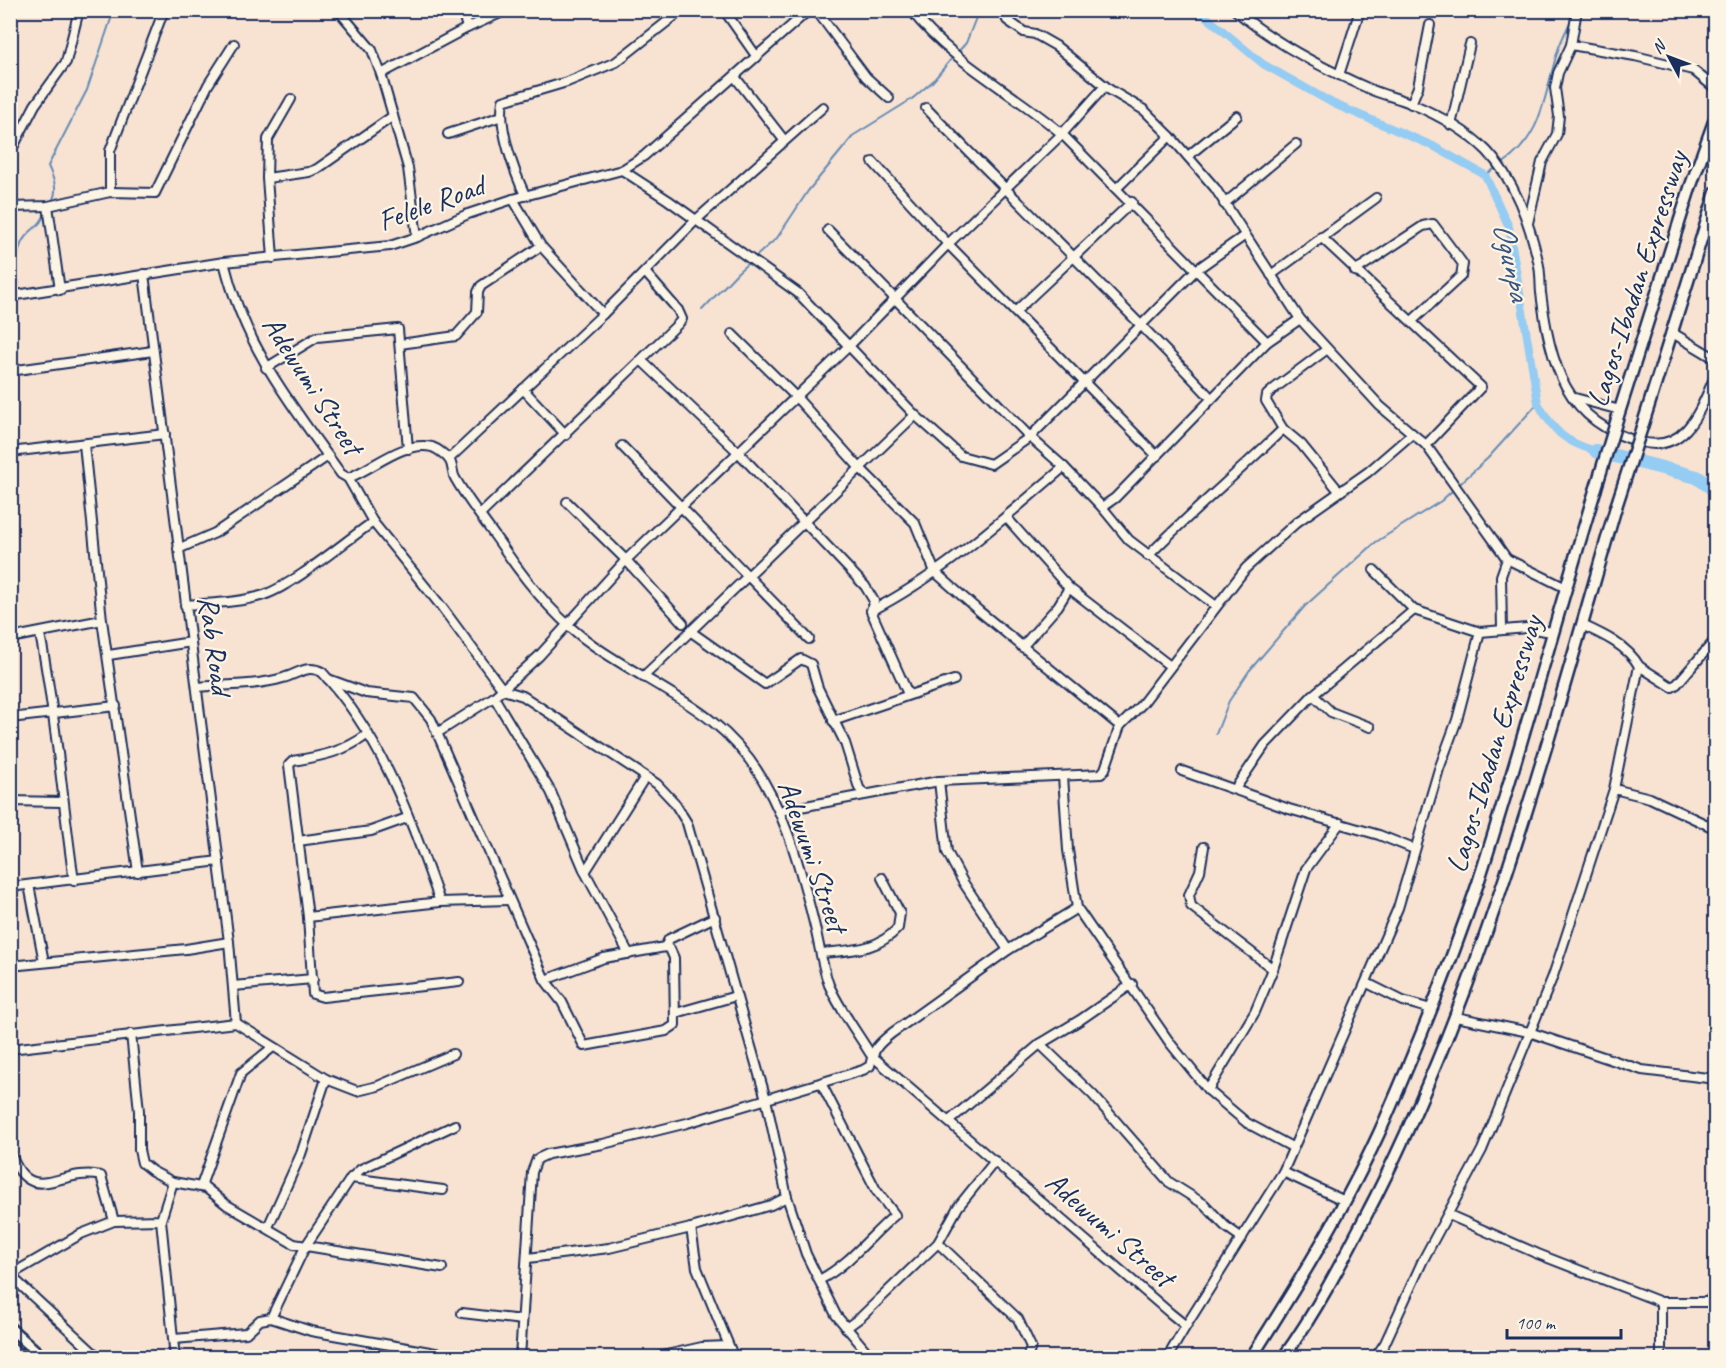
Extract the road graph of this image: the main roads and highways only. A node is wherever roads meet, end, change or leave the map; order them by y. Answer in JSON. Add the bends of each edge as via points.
{"nodes":[{"id":1,"x":1716,"y":116,"type":"edge"},
{"id":2,"x":1716,"y":192,"type":"edge"},
{"id":3,"x":1712,"y":217,"type":"edge"},
{"id":4,"x":10,"y":1328,"type":"edge"},
{"id":5,"x":10,"y":1347,"type":"edge"},
{"id":6,"x":1289,"y":1355,"type":"edge"},
{"id":7,"x":22,"y":1358,"type":"edge"},
{"id":8,"x":44,"y":1358,"type":"edge"},
{"id":9,"x":1251,"y":1358,"type":"edge"}],
"edges":[{"from":1,"to":9,"type":"highway","name":"Lagos-Ibadan Expressway","bridge":true,"via":[[1619,413],[1478,883],[1431,1009],[1384,1122],[1345,1201]]},
{"from":2,"to":3,"type":"highway","name":"Lagos-Ibadan Expressway"},
{"from":3,"to":6,"type":"highway","name":"Lagos-Ibadan Expressway","bridge":true,"via":[[1671,332],[1506,876],[1456,1017],[1390,1169]]},
{"from":4,"to":8,"type":"main road"},
{"from":5,"to":7,"type":"main road"}]}
